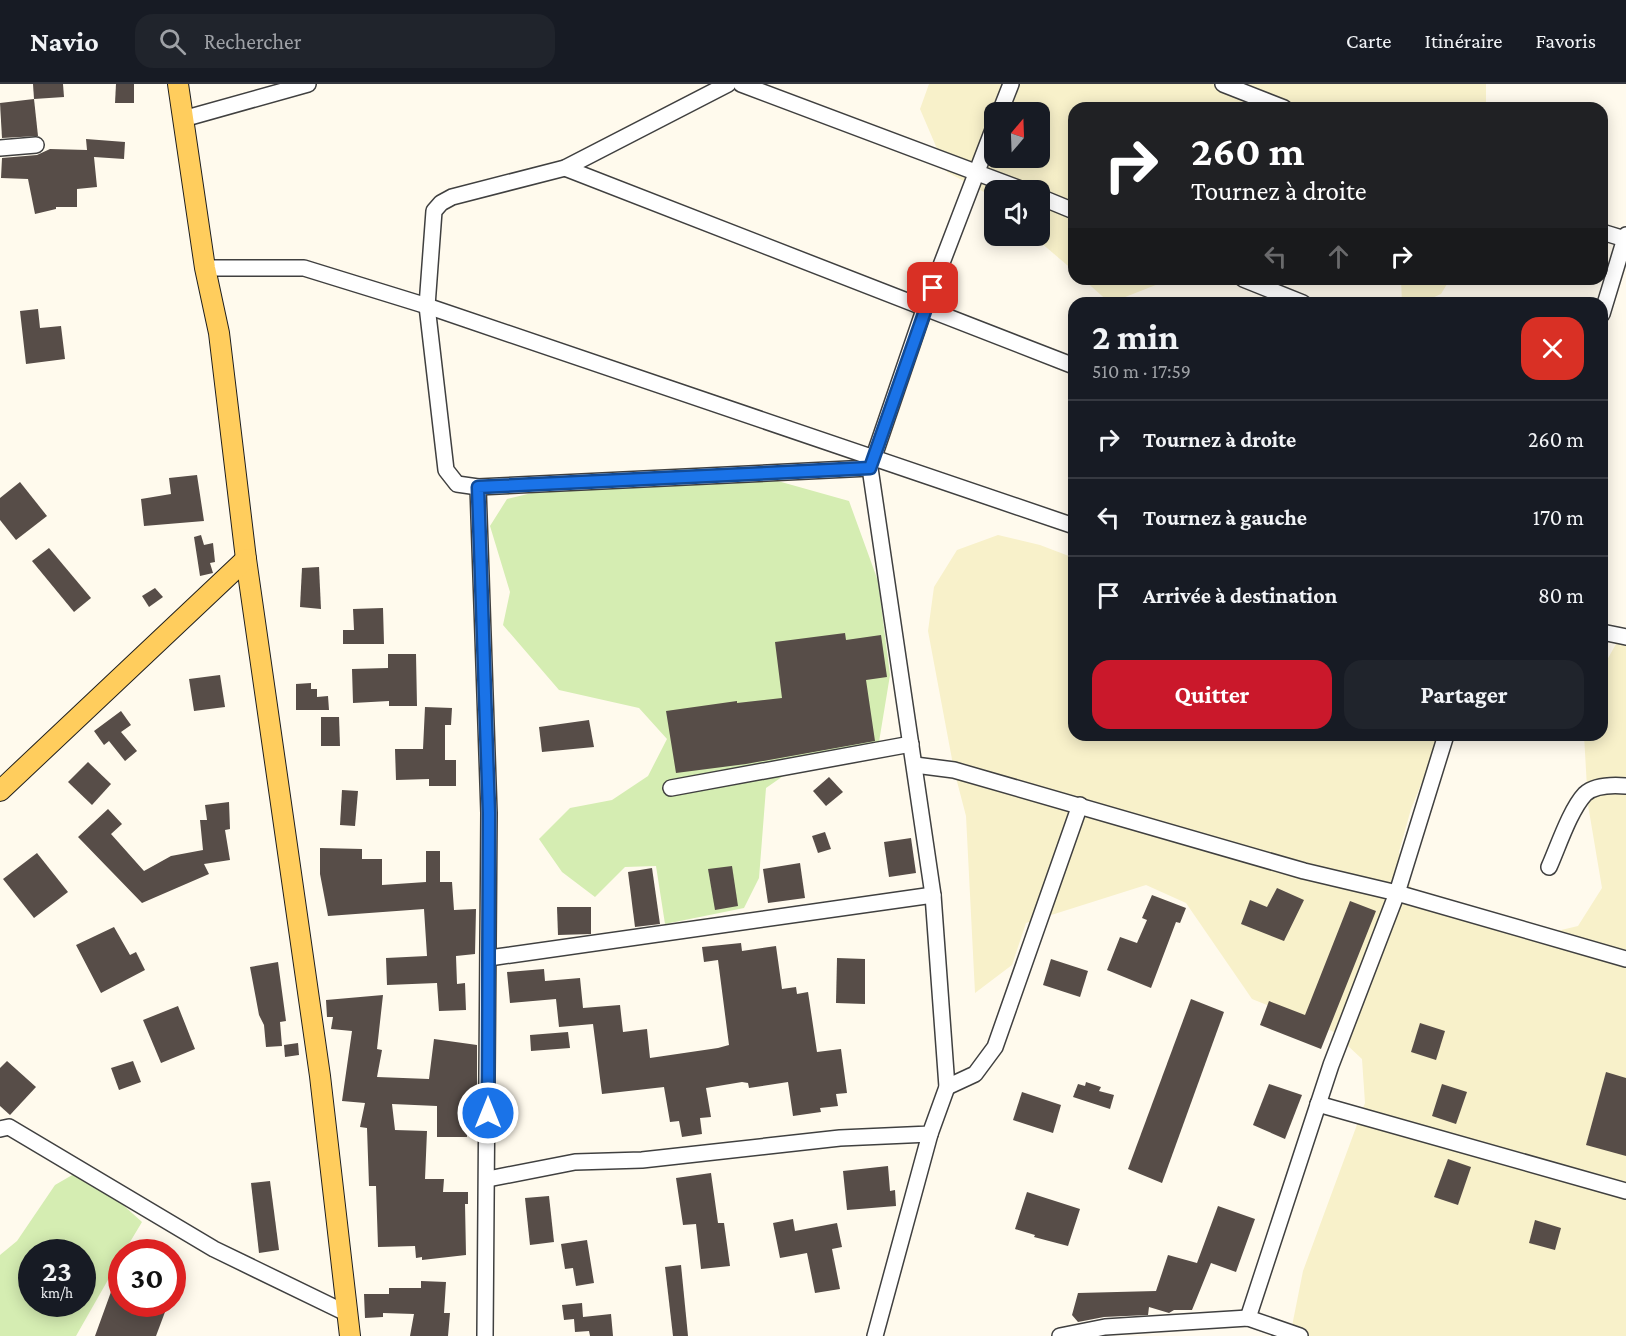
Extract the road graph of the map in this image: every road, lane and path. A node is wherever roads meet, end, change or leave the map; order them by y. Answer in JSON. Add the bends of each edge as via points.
{"nodes":[{"id":1,"x":178,"y":84,"type":"edge"},
{"id":2,"x":308,"y":84,"type":"edge"},
{"id":3,"x":728,"y":84,"type":"edge"},
{"id":4,"x":741,"y":84,"type":"edge"},
{"id":5,"x":1011,"y":84,"type":"edge"},
{"id":6,"x":1223,"y":84,"type":"edge"},
{"id":7,"x":1004,"y":102,"type":"edge"},
{"id":8,"x":1269,"y":102,"type":"edge"},
{"id":9,"x":183,"y":119,"type":"junction"},
{"id":10,"x":36,"y":145,"type":"dead end"},
{"id":11,"x":0,"y":148,"type":"edge"},
{"id":12,"x":984,"y":153,"type":"edge"},
{"id":13,"x":565,"y":168,"type":"junction"},
{"id":14,"x":977,"y":172,"type":"junction"},
{"id":15,"x":997,"y":180,"type":"edge"},
{"id":16,"x":1050,"y":201,"type":"edge"},
{"id":17,"x":1068,"y":209,"type":"edge"},
{"id":18,"x":1608,"y":233,"type":"edge"},
{"id":19,"x":1625,"y":237,"type":"edge"},
{"id":20,"x":205,"y":268,"type":"junction"},
{"id":21,"x":1258,"y":285,"type":"edge"},
{"id":22,"x":1288,"y":297,"type":"edge"},
{"id":23,"x":1607,"y":297,"type":"edge"},
{"id":24,"x":426,"y":306,"type":"junction"},
{"id":25,"x":925,"y":307,"type":"junction"},
{"id":26,"x":1068,"y":364,"type":"edge"},
{"id":27,"x":872,"y":463,"type":"junction"},
{"id":28,"x":478,"y":487,"type":"junction"},
{"id":29,"x":1068,"y":524,"type":"edge"},
{"id":30,"x":246,"y":559,"type":"junction"},
{"id":31,"x":1608,"y":633,"type":"edge"},
{"id":32,"x":1626,"y":637,"type":"edge"},
{"id":33,"x":1444,"y":741,"type":"edge"},
{"id":34,"x":911,"y":744,"type":"junction"},
{"id":35,"x":915,"y":765,"type":"junction"},
{"id":36,"x":1626,"y":786,"type":"edge"},
{"id":37,"x":671,"y":788,"type":"dead end"},
{"id":38,"x":0,"y":791,"type":"edge"},
{"id":39,"x":1080,"y":805,"type":"junction"},
{"id":40,"x":1549,"y":867,"type":"dead end"},
{"id":41,"x":1397,"y":893,"type":"junction"},
{"id":42,"x":933,"y":895,"type":"junction"},
{"id":43,"x":489,"y":958,"type":"junction"},
{"id":44,"x":1626,"y":959,"type":"edge"},
{"id":45,"x":947,"y":1087,"type":"junction"},
{"id":46,"x":1318,"y":1104,"type":"junction"},
{"id":47,"x":0,"y":1129,"type":"edge"},
{"id":48,"x":930,"y":1134,"type":"junction"},
{"id":49,"x":488,"y":1179,"type":"junction"},
{"id":50,"x":1626,"y":1191,"type":"edge"},
{"id":51,"x":348,"y":1314,"type":"junction"},
{"id":52,"x":1248,"y":1318,"type":"junction"},
{"id":53,"x":350,"y":1336,"type":"edge"},
{"id":54,"x":485,"y":1336,"type":"edge"},
{"id":55,"x":875,"y":1336,"type":"edge"},
{"id":56,"x":1060,"y":1336,"type":"edge"},
{"id":57,"x":1300,"y":1336,"type":"edge"}],
"edges":[{"from":1,"to":9,"type":"main road"},
{"from":2,"to":9,"type":"street"},
{"from":3,"to":13,"type":"street"},
{"from":4,"to":14,"type":"street"},
{"from":5,"to":7,"type":"street"},
{"from":6,"to":8,"type":"street"},
{"from":9,"to":20,"type":"main road"},
{"from":10,"to":11,"type":"street"},
{"from":12,"to":14,"type":"street"},
{"from":13,"to":24,"type":"street","via":[[441,203],[434,211]]},
{"from":13,"to":25,"type":"street"},
{"from":14,"to":15,"type":"street"},
{"from":14,"to":25,"type":"street"},
{"from":16,"to":17,"type":"street"},
{"from":18,"to":19,"type":"street"},
{"from":19,"to":23,"type":"street"},
{"from":20,"to":24,"type":"street","via":[[304,268]]},
{"from":20,"to":30,"type":"main road","via":[[219,333]]},
{"from":21,"to":22,"type":"street"},
{"from":24,"to":27,"type":"street"},
{"from":24,"to":28,"type":"street","via":[[446,470],[457,484]]},
{"from":25,"to":26,"type":"street"},
{"from":25,"to":27,"type":"street"},
{"from":27,"to":28,"type":"street"},
{"from":27,"to":29,"type":"street"},
{"from":27,"to":34,"type":"street"},
{"from":28,"to":43,"type":"street","via":[[489,813]]},
{"from":30,"to":38,"type":"main road"},
{"from":30,"to":51,"type":"main road","via":[[320,1076]]},
{"from":31,"to":32,"type":"street"},
{"from":33,"to":41,"type":"street"},
{"from":34,"to":35,"type":"street"},
{"from":34,"to":37,"type":"street"},
{"from":35,"to":39,"type":"street","via":[[954,770]]},
{"from":35,"to":42,"type":"street"},
{"from":36,"to":40,"type":"street","via":[[1611,784],[1586,793]]},
{"from":39,"to":41,"type":"street","via":[[1304,871]]},
{"from":39,"to":45,"type":"street","via":[[995,1047],[975,1074]]},
{"from":41,"to":44,"type":"street"},
{"from":41,"to":46,"type":"street"},
{"from":42,"to":43,"type":"street"},
{"from":42,"to":45,"type":"street"},
{"from":43,"to":49,"type":"street"},
{"from":45,"to":48,"type":"street"},
{"from":46,"to":50,"type":"street"},
{"from":46,"to":52,"type":"street"},
{"from":47,"to":51,"type":"street","via":[[9,1127],[214,1249]]},
{"from":48,"to":49,"type":"street","via":[[840,1138],[642,1160],[575,1162]]},
{"from":48,"to":55,"type":"street"},
{"from":49,"to":54,"type":"street"},
{"from":51,"to":53,"type":"main road"},
{"from":52,"to":56,"type":"street","via":[[1105,1326]]},
{"from":52,"to":57,"type":"street"}]}
